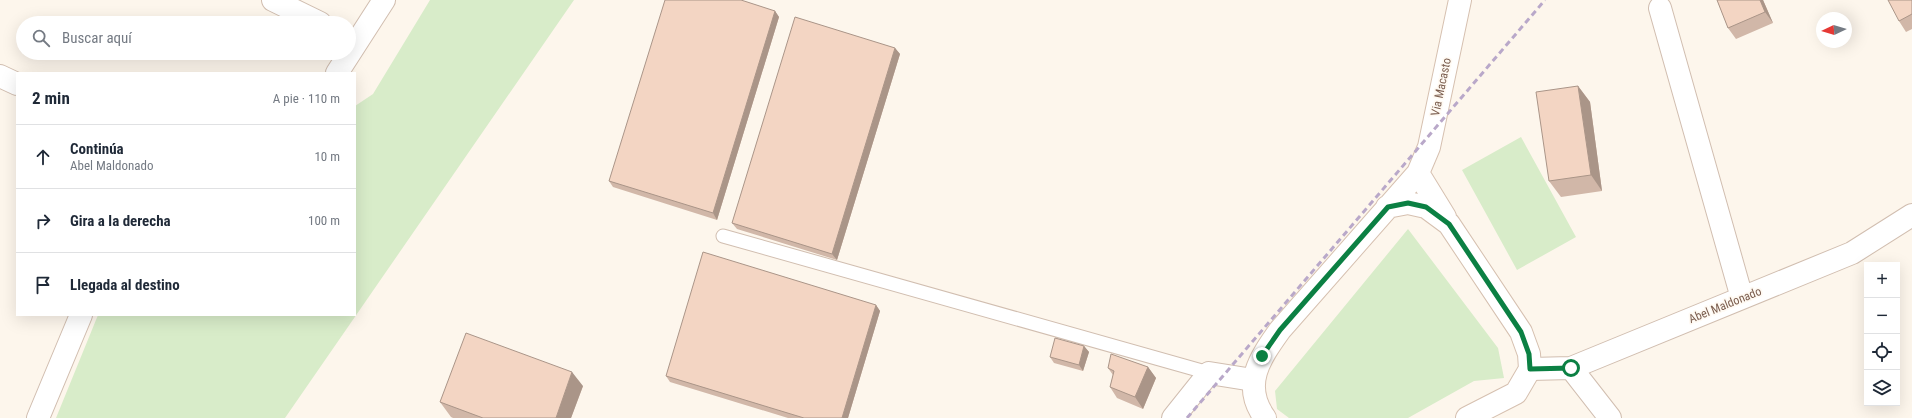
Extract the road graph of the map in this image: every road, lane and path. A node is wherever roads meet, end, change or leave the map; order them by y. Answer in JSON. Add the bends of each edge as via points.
{"nodes":[{"id":1,"x":273,"y":0,"type":"edge"},
{"id":2,"x":384,"y":0,"type":"edge"},
{"id":3,"x":1460,"y":0,"type":"edge"},
{"id":4,"x":1660,"y":8,"type":"dead end"},
{"id":5,"x":306,"y":16,"type":"edge"},
{"id":6,"x":356,"y":37,"type":"edge"},
{"id":7,"x":344,"y":60,"type":"edge"},
{"id":8,"x":338,"y":72,"type":"edge"},
{"id":9,"x":0,"y":76,"type":"edge"},
{"id":10,"x":16,"y":84,"type":"edge"},
{"id":11,"x":1418,"y":173,"type":"junction"},
{"id":12,"x":1388,"y":207,"type":"junction"},
{"id":13,"x":1912,"y":215,"type":"edge"},
{"id":14,"x":1449,"y":224,"type":"junction"},
{"id":15,"x":723,"y":236,"type":"dead end"},
{"id":16,"x":1742,"y":298,"type":"junction"},
{"id":17,"x":81,"y":316,"type":"edge"},
{"id":18,"x":1571,"y":368,"type":"junction"},
{"id":19,"x":1530,"y":369,"type":"junction"},
{"id":20,"x":1209,"y":373,"type":"junction"},
{"id":21,"x":1253,"y":380,"type":"junction"},
{"id":22,"x":38,"y":418,"type":"edge"},
{"id":23,"x":1173,"y":418,"type":"edge"},
{"id":24,"x":1265,"y":418,"type":"edge"},
{"id":25,"x":1466,"y":418,"type":"edge"},
{"id":26,"x":1610,"y":418,"type":"edge"}],
"edges":[{"from":1,"to":5,"type":"street"},
{"from":2,"to":6,"type":"street"},
{"from":3,"to":11,"type":"street","name":"Via Macasto","via":[[1429,147]]},
{"from":4,"to":16,"type":"street"},
{"from":7,"to":8,"type":"street"},
{"from":9,"to":10,"type":"street"},
{"from":11,"to":12,"type":"street","name":"Via Macasto"},
{"from":11,"to":14,"type":"street"},
{"from":12,"to":14,"type":"street","via":[[1408,203],[1426,207]]},
{"from":12,"to":21,"type":"street","name":"Via Macasto","via":[[1280,330],[1262,356]]},
{"from":13,"to":16,"type":"street","name":"Abel Maldonado","via":[[1852,253]]},
{"from":14,"to":19,"type":"street","via":[[1521,332],[1529,354]]},
{"from":15,"to":20,"type":"lane"},
{"from":16,"to":18,"type":"street","name":"Abel Maldonado"},
{"from":17,"to":22,"type":"street"},
{"from":18,"to":19,"type":"street","name":"Abel Maldonado"},
{"from":18,"to":26,"type":"street"},
{"from":19,"to":25,"type":"street","via":[[1516,393]]},
{"from":20,"to":21,"type":"street"},
{"from":20,"to":23,"type":"street"},
{"from":21,"to":24,"type":"street","via":[[1254,396]]}]}
